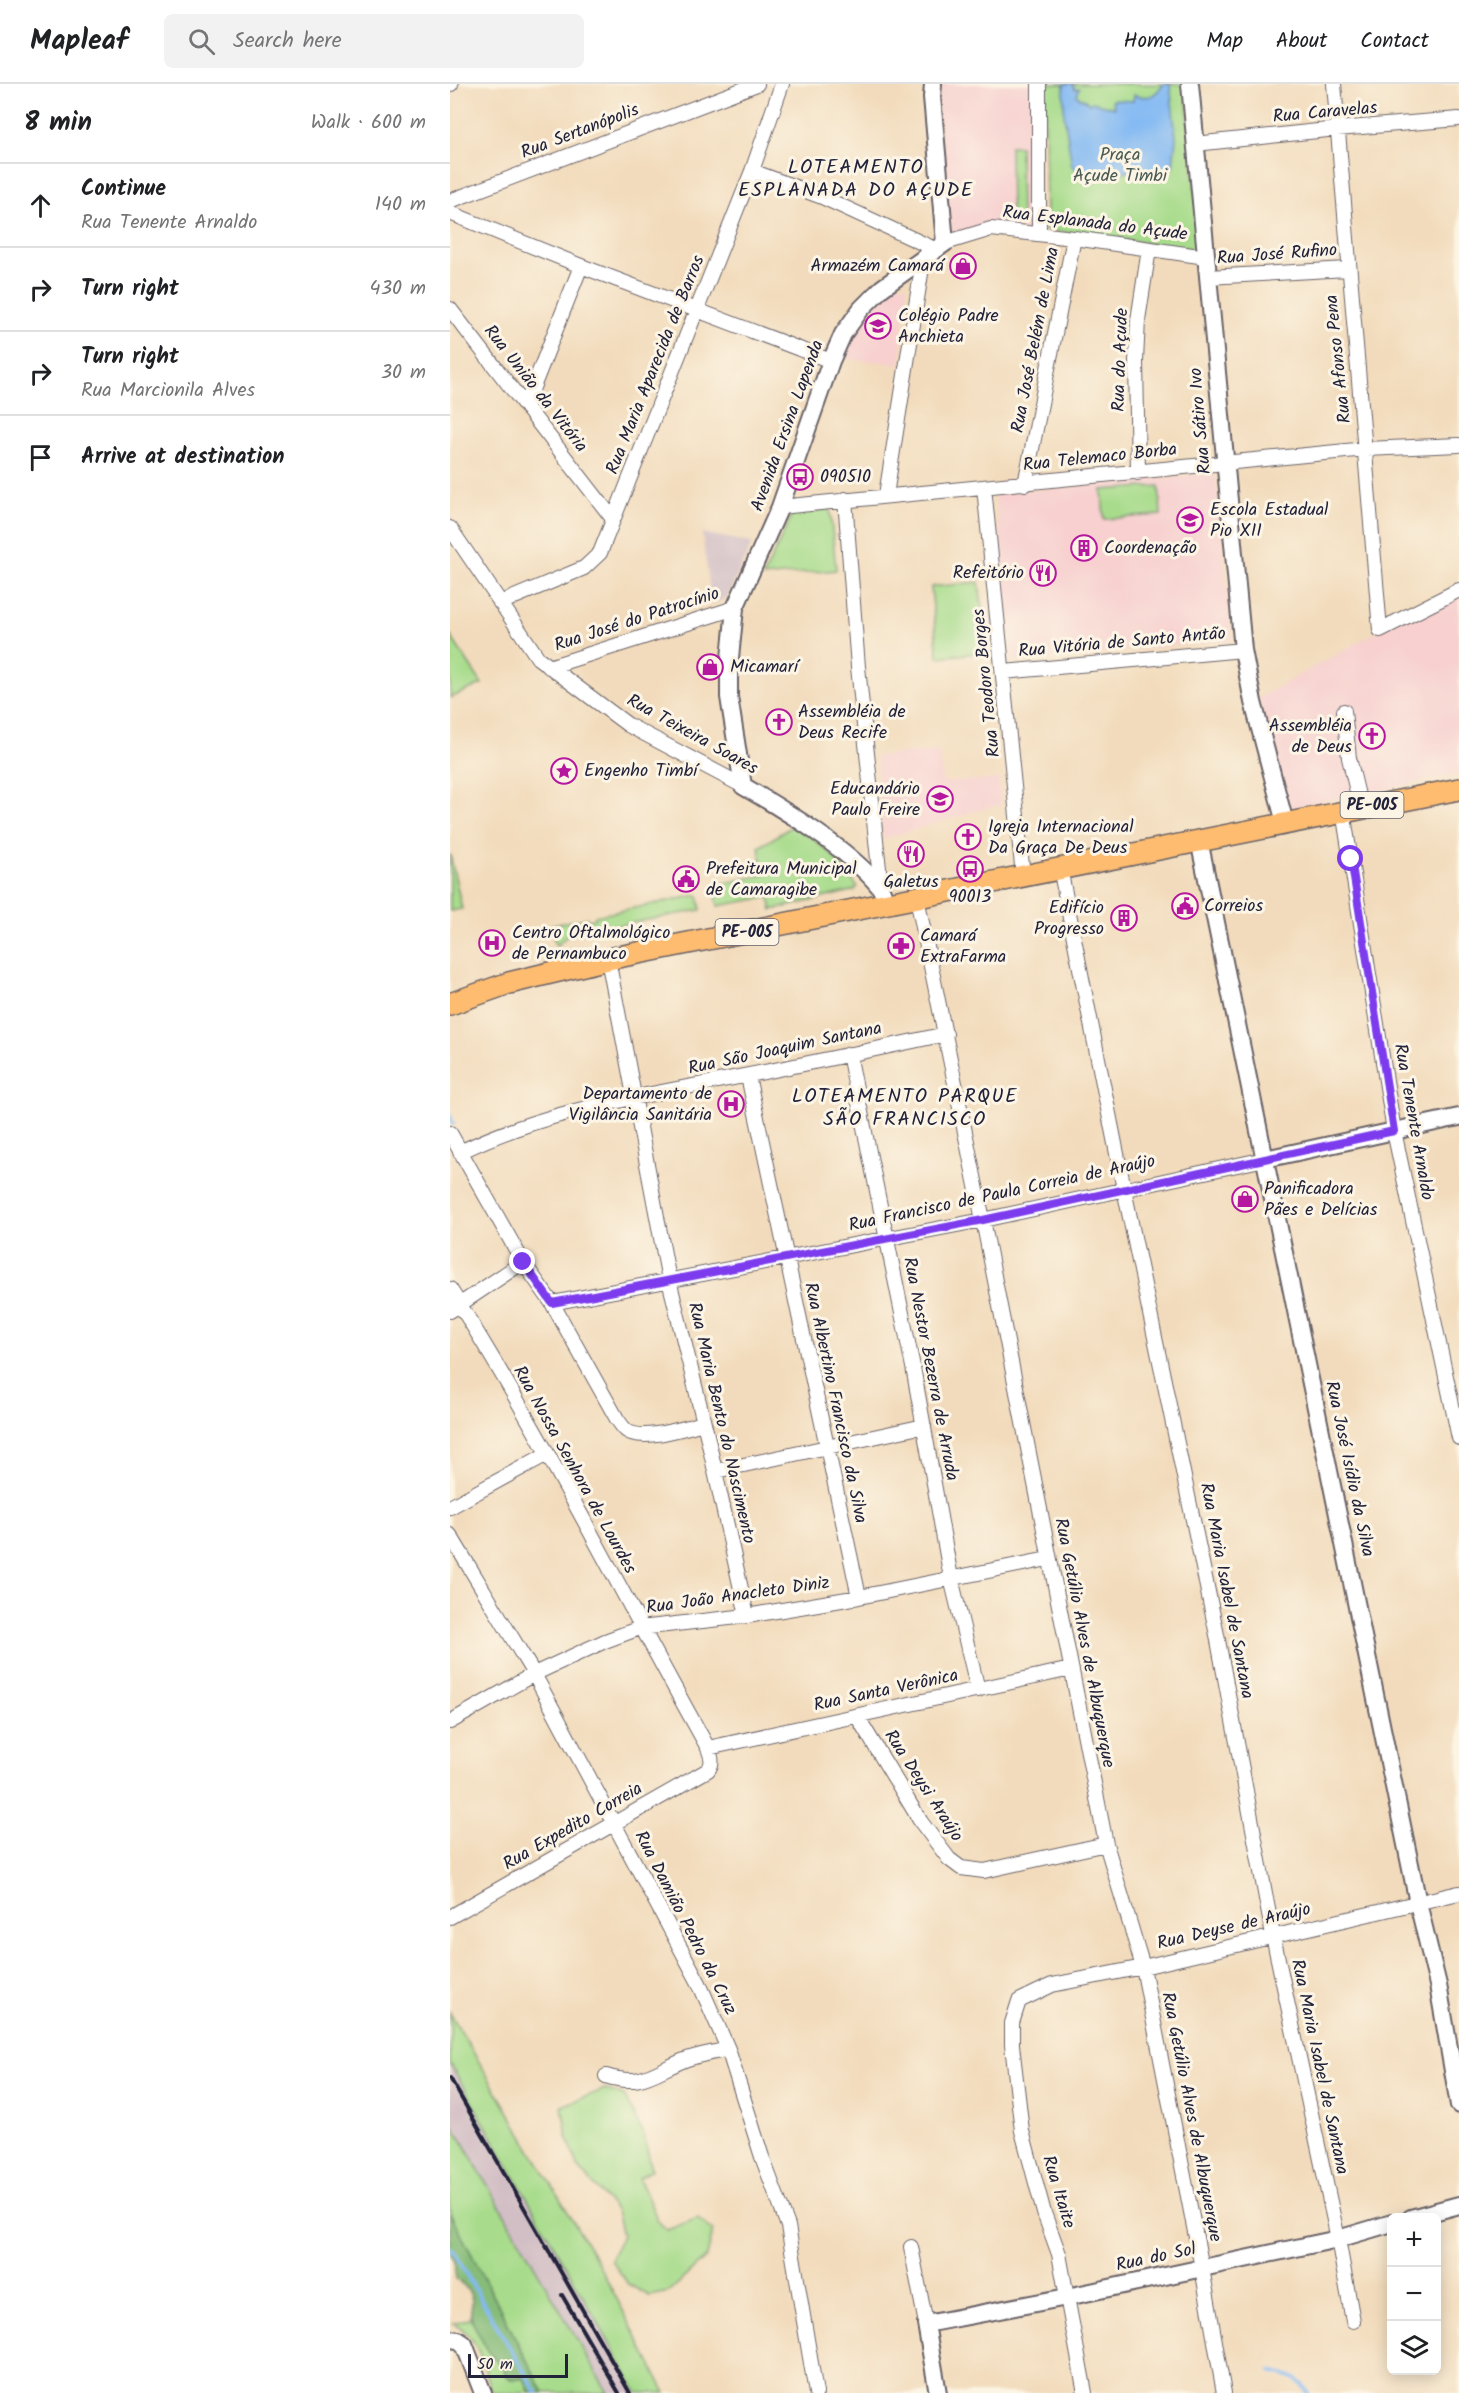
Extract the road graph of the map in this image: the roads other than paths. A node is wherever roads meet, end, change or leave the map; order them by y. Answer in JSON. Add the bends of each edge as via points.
{"nodes":[{"id":1,"x":757,"y":84,"type":"edge"},
{"id":2,"x":782,"y":84,"type":"edge"},
{"id":3,"x":933,"y":84,"type":"edge"},
{"id":4,"x":1039,"y":84,"type":"edge"},
{"id":5,"x":1190,"y":84,"type":"edge"},
{"id":6,"x":1334,"y":84,"type":"edge"},
{"id":7,"x":1459,"y":119,"type":"edge"},
{"id":8,"x":1337,"y":129,"type":"junction"},
{"id":9,"x":1195,"y":144,"type":"junction"},
{"id":10,"x":752,"y":171,"type":"junction"},
{"id":11,"x":450,"y":201,"type":"edge"},
{"id":12,"x":450,"y":213,"type":"edge"},
{"id":13,"x":1039,"y":234,"type":"junction"},
{"id":14,"x":1074,"y":238,"type":"junction"},
{"id":15,"x":941,"y":247,"type":"junction"},
{"id":16,"x":1149,"y":249,"type":"junction"},
{"id":17,"x":1206,"y":257,"type":"junction"},
{"id":18,"x":923,"y":261,"type":"junction"},
{"id":19,"x":581,"y":266,"type":"junction"},
{"id":20,"x":1348,"y":269,"type":"junction"},
{"id":21,"x":1208,"y":278,"type":"junction"},
{"id":22,"x":450,"y":309,"type":"edge"},
{"id":23,"x":699,"y":309,"type":"junction"},
{"id":24,"x":831,"y":361,"type":"junction"},
{"id":25,"x":526,"y":405,"type":"junction"},
{"id":26,"x":1459,"y":445,"type":"edge"},
{"id":27,"x":1366,"y":449,"type":"junction"},
{"id":28,"x":1224,"y":464,"type":"junction"},
{"id":29,"x":1138,"y":473,"type":"junction"},
{"id":30,"x":1025,"y":484,"type":"junction"},
{"id":31,"x":984,"y":487,"type":"junction"},
{"id":32,"x":886,"y":495,"type":"junction"},
{"id":33,"x":846,"y":499,"type":"junction"},
{"id":34,"x":780,"y":507,"type":"junction"},
{"id":35,"x":613,"y":519,"type":"junction"},
{"id":36,"x":450,"y":528,"type":"edge"},
{"id":37,"x":1459,"y":590,"type":"edge"},
{"id":38,"x":500,"y":603,"type":"junction"},
{"id":39,"x":735,"y":608,"type":"junction"},
{"id":40,"x":1243,"y":650,"type":"junction"},
{"id":41,"x":549,"y":667,"type":"junction"},
{"id":42,"x":1004,"y":672,"type":"junction"},
{"id":43,"x":1344,"y":711,"type":"dead end"},
{"id":44,"x":743,"y":786,"type":"junction"},
{"id":45,"x":1459,"y":789,"type":"edge"},
{"id":46,"x":1352,"y":809,"type":"junction"},
{"id":47,"x":1285,"y":823,"type":"junction"},
{"id":48,"x":1199,"y":840,"type":"junction"},
{"id":49,"x":1060,"y":868,"type":"junction"},
{"id":50,"x":1023,"y":876,"type":"junction"},
{"id":51,"x":883,"y":896,"type":"junction"},
{"id":52,"x":917,"y":898,"type":"junction"},
{"id":53,"x":608,"y":959,"type":"junction"},
{"id":54,"x":450,"y":1004,"type":"edge"},
{"id":55,"x":946,"y":1034,"type":"junction"},
{"id":56,"x":849,"y":1054,"type":"junction"},
{"id":57,"x":748,"y":1076,"type":"junction"},
{"id":58,"x":636,"y":1097,"type":"junction"},
{"id":59,"x":1459,"y":1117,"type":"edge"},
{"id":60,"x":1394,"y":1131,"type":"junction"},
{"id":61,"x":450,"y":1133,"type":"edge"},
{"id":62,"x":460,"y":1152,"type":"junction"},
{"id":63,"x":1265,"y":1159,"type":"junction"},
{"id":64,"x":1124,"y":1189,"type":"junction"},
{"id":65,"x":983,"y":1220,"type":"junction"},
{"id":66,"x":887,"y":1238,"type":"junction"},
{"id":67,"x":785,"y":1257,"type":"junction"},
{"id":68,"x":523,"y":1262,"type":"junction"},
{"id":69,"x":669,"y":1280,"type":"junction"},
{"id":70,"x":450,"y":1288,"type":"edge"},
{"id":71,"x":552,"y":1303,"type":"junction"},
{"id":72,"x":455,"y":1308,"type":"edge"},
{"id":73,"x":704,"y":1423,"type":"junction"},
{"id":74,"x":924,"y":1426,"type":"junction"},
{"id":75,"x":1459,"y":1438,"type":"edge"},
{"id":76,"x":826,"y":1448,"type":"junction"},
{"id":77,"x":548,"y":1454,"type":"junction"},
{"id":78,"x":716,"y":1471,"type":"junction"},
{"id":79,"x":450,"y":1507,"type":"edge"},
{"id":80,"x":450,"y":1535,"type":"edge"},
{"id":81,"x":1048,"y":1559,"type":"junction"},
{"id":82,"x":951,"y":1578,"type":"junction"},
{"id":83,"x":859,"y":1597,"type":"junction"},
{"id":84,"x":747,"y":1616,"type":"junction"},
{"id":85,"x":640,"y":1628,"type":"junction"},
{"id":86,"x":1071,"y":1669,"type":"junction"},
{"id":87,"x":534,"y":1674,"type":"junction"},
{"id":88,"x":978,"y":1690,"type":"junction"},
{"id":89,"x":857,"y":1716,"type":"junction"},
{"id":90,"x":450,"y":1722,"type":"edge"},
{"id":91,"x":708,"y":1748,"type":"junction"},
{"id":92,"x":712,"y":1766,"type":"joint"},
{"id":93,"x":614,"y":1825,"type":"junction"},
{"id":94,"x":1106,"y":1844,"type":"junction"},
{"id":95,"x":1459,"y":1893,"type":"edge"},
{"id":96,"x":1418,"y":1903,"type":"junction"},
{"id":97,"x":450,"y":1917,"type":"edge"},
{"id":98,"x":1273,"y":1936,"type":"junction"},
{"id":99,"x":1143,"y":1967,"type":"junction"},
{"id":100,"x":1019,"y":2001,"type":"joint"},
{"id":101,"x":728,"y":2049,"type":"junction"},
{"id":102,"x":606,"y":2076,"type":"dead end"},
{"id":103,"x":1459,"y":2105,"type":"edge"},
{"id":104,"x":1459,"y":2205,"type":"edge"},
{"id":105,"x":1427,"y":2213,"type":"edge"},
{"id":106,"x":1387,"y":2224,"type":"edge"},
{"id":107,"x":1338,"y":2239,"type":"junction"},
{"id":108,"x":911,"y":2247,"type":"dead end"},
{"id":109,"x":1202,"y":2268,"type":"junction"},
{"id":110,"x":1066,"y":2298,"type":"junction"},
{"id":111,"x":1353,"y":2321,"type":"dead end"},
{"id":112,"x":926,"y":2324,"type":"junction"},
{"id":113,"x":454,"y":2339,"type":"edge"},
{"id":114,"x":483,"y":2393,"type":"edge"},
{"id":115,"x":816,"y":2393,"type":"edge"},
{"id":116,"x":938,"y":2393,"type":"edge"},
{"id":117,"x":1085,"y":2393,"type":"edge"},
{"id":118,"x":1224,"y":2393,"type":"edge"}],
"edges":[{"from":1,"to":11,"type":"street","name":"Rua Sertanópolis"},
{"from":2,"to":10,"type":"street","name":"Rua Maria Aparecida de Barros"},
{"from":3,"to":15,"type":"street"},
{"from":4,"to":13,"type":"street"},
{"from":5,"to":9,"type":"street","name":"Rua Sátiro Ivo"},
{"from":6,"to":8,"type":"street","name":"Rua Afonso Pena"},
{"from":7,"to":8,"type":"street","name":"Rua Caravelas"},
{"from":8,"to":9,"type":"street","name":"Rua Caravelas"},
{"from":8,"to":20,"type":"street","name":"Rua Afonso Pena"},
{"from":9,"to":17,"type":"street","name":"Rua Sátiro Ivo"},
{"from":10,"to":15,"type":"street"},
{"from":10,"to":23,"type":"street","name":"Rua Maria Aparecida de Barros"},
{"from":12,"to":19,"type":"street"},
{"from":13,"to":14,"type":"street","name":"Rua Esplanada do Açude"},
{"from":13,"to":15,"type":"street","name":"Rua Esplanada do Açude","via":[[991,230]]},
{"from":14,"to":16,"type":"street","name":"Rua Esplanada do Açude"},
{"from":14,"to":30,"type":"street","name":"Rua José Belém de Lima"},
{"from":15,"to":18,"type":"street","name":"Avenida Ersina Lapenda"},
{"from":16,"to":17,"type":"street","name":"Rua Esplanada do Açude"},
{"from":16,"to":29,"type":"street","name":"Rua do Açude","via":[[1138,320]]},
{"from":17,"to":21,"type":"street","name":"Rua Sátiro Ivo"},
{"from":18,"to":24,"type":"street","name":"Avenida Ersina Lapenda","via":[[882,288],[861,309],[843,334]]},
{"from":18,"to":32,"type":"street"},
{"from":19,"to":23,"type":"street"},
{"from":19,"to":25,"type":"street"},
{"from":20,"to":21,"type":"street","name":"Rua José Rufino"},
{"from":20,"to":27,"type":"street","name":"Rua Afonso Pena"},
{"from":21,"to":28,"type":"street","name":"Rua Sátiro Ivo"},
{"from":22,"to":25,"type":"street","name":"Rua União da Vitória"},
{"from":23,"to":24,"type":"street"},
{"from":23,"to":35,"type":"street","name":"Rua Maria Aparecida de Barros"},
{"from":24,"to":34,"type":"street","name":"Avenida Ersina Lapenda"},
{"from":25,"to":35,"type":"street","name":"Rua União da Vitória"},
{"from":26,"to":27,"type":"street","name":"Rua Telemaco Borba"},
{"from":27,"to":28,"type":"street","name":"Rua Telemaco Borba"},
{"from":27,"to":37,"type":"street","name":"Rua Afonso Pena","via":[[1380,630]]},
{"from":28,"to":29,"type":"street","name":"Rua Telemaco Borba"},
{"from":28,"to":40,"type":"street","name":"Rua Sátiro Ivo"},
{"from":29,"to":30,"type":"street","name":"Rua Telemaco Borba"},
{"from":30,"to":31,"type":"street","name":"Rua Telemaco Borba"},
{"from":31,"to":32,"type":"street","name":"Rua Telemaco Borba"},
{"from":31,"to":42,"type":"street","name":"Rua Teodoro Borges"},
{"from":32,"to":33,"type":"street","name":"Rua Telemaco Borba"},
{"from":33,"to":34,"type":"street","name":"Rua Telemaco Borba"},
{"from":33,"to":51,"type":"street","via":[[858,667]]},
{"from":34,"to":39,"type":"street","name":"Avenida Ersina Lapenda"},
{"from":35,"to":38,"type":"street","name":"Rua Maria Aparecida de Barros","via":[[600,553],[584,568]]},
{"from":36,"to":38,"type":"street","name":"Rua Teixeira Soares"},
{"from":38,"to":41,"type":"street","name":"Rua Teixeira Soares","via":[[538,658]]},
{"from":39,"to":41,"type":"street","name":"Rua José do Patrocínio"},
{"from":39,"to":44,"type":"street","name":"Avenida Ersina Lapenda","via":[[729,697]]},
{"from":40,"to":42,"type":"street","name":"Rua Vitória de Santo Antão"},
{"from":40,"to":47,"type":"street","name":"Rua Sátiro Ivo"},
{"from":41,"to":44,"type":"street","name":"Rua Teixeira Soares","via":[[628,725]]},
{"from":42,"to":50,"type":"street","name":"Rua Teodoro Borges"},
{"from":43,"to":46,"type":"street","name":"Rua Tenente Arnaldo"},
{"from":44,"to":51,"type":"street","name":"Rua Teixeira Soares","via":[[837,849]]},
{"from":45,"to":46,"type":"main road","number":"PE-005"},
{"from":46,"to":47,"type":"main road","number":"PE-005"},
{"from":46,"to":60,"type":"street","name":"Rua Tenente Arnaldo"},
{"from":47,"to":48,"type":"main road","number":"PE-005"},
{"from":48,"to":49,"type":"main road","number":"PE-005"},
{"from":48,"to":63,"type":"street","name":"Rua José Isídio da Silva"},
{"from":49,"to":50,"type":"main road","number":"PE-005"},
{"from":49,"to":64,"type":"street","name":"Rua Maria Isabel de Santana"},
{"from":50,"to":52,"type":"main road","number":"PE-005"},
{"from":51,"to":52,"type":"main road","number":"PE-005"},
{"from":51,"to":53,"type":"main road","number":"PE-005"},
{"from":52,"to":55,"type":"street","name":"Rua Getúlio Alves de Albuquerque"},
{"from":53,"to":54,"type":"main road","number":"PE-005","via":[[509,983]]},
{"from":53,"to":58,"type":"street","name":"Rua Maria Bento do Nascimento"},
{"from":55,"to":56,"type":"street","name":"Rua São Joaquim Santana"},
{"from":55,"to":65,"type":"street","name":"Rua Getúlio Alves de Albuquerque"},
{"from":56,"to":57,"type":"street","name":"Rua São Joaquim Santana"},
{"from":56,"to":66,"type":"street","name":"Rua Nestor Bezerra de Arruda"},
{"from":57,"to":58,"type":"street","name":"Rua São Joaquim Santana"},
{"from":57,"to":67,"type":"street","name":"Rua Albertino Francisco da Silva"},
{"from":58,"to":62,"type":"street","name":"Rua São Joaquim Santana","via":[[519,1126]]},
{"from":58,"to":69,"type":"street","name":"Rua Maria Bento do Nascimento"},
{"from":59,"to":60,"type":"street","name":"Rua Francisco de Paula Correia de Araújo"},
{"from":60,"to":63,"type":"street","name":"Rua Francisco de Paula Correia de Araújo"},
{"from":60,"to":75,"type":"street","name":"Rua Tenente Arnaldo"},
{"from":61,"to":62,"type":"street"},
{"from":62,"to":68,"type":"street"},
{"from":63,"to":64,"type":"street","name":"Rua Francisco de Paula Correia de Araújo"},
{"from":63,"to":96,"type":"street","name":"Rua José Isídio da Silva"},
{"from":64,"to":65,"type":"street","name":"Rua Francisco de Paula Correia de Araújo"},
{"from":64,"to":98,"type":"street","name":"Rua Maria Isabel de Santana","via":[[1217,1635]]},
{"from":65,"to":66,"type":"street","name":"Rua Francisco de Paula Correia de Araújo"},
{"from":65,"to":81,"type":"street","name":"Rua Getúlio Alves de Albuquerque"},
{"from":66,"to":67,"type":"street","name":"Rua Francisco de Paula Correia de Araújo"},
{"from":66,"to":74,"type":"street","name":"Rua Nestor Bezerra de Arruda"},
{"from":67,"to":69,"type":"street","name":"Rua Francisco de Paula Correia de Araújo"},
{"from":67,"to":76,"type":"street","name":"Rua Albertino Francisco da Silva"},
{"from":68,"to":71,"type":"street"},
{"from":68,"to":72,"type":"street"},
{"from":69,"to":71,"type":"street","name":"Rua Francisco de Paula Correia de Araújo"},
{"from":69,"to":73,"type":"street","name":"Rua Maria Bento do Nascimento"},
{"from":70,"to":72,"type":"street","name":"Rua Nossa Senhora de Lourdes"},
{"from":71,"to":73,"type":"street","via":[[617,1419],[628,1431],[641,1435]]},
{"from":72,"to":77,"type":"street","name":"Rua Nossa Senhora de Lourdes"},
{"from":73,"to":78,"type":"street","name":"Rua Maria Bento do Nascimento"},
{"from":74,"to":76,"type":"street"},
{"from":74,"to":82,"type":"street","name":"Rua Nestor Bezerra de Arruda"},
{"from":76,"to":78,"type":"street"},
{"from":76,"to":83,"type":"street","name":"Rua Albertino Francisco da Silva"},
{"from":77,"to":79,"type":"street"},
{"from":77,"to":85,"type":"street","name":"Rua Nossa Senhora de Lourdes"},
{"from":78,"to":84,"type":"street","name":"Rua Maria Bento do Nascimento"},
{"from":80,"to":87,"type":"street","name":"Rua Damião Pedro da Cruz"},
{"from":81,"to":82,"type":"street","name":"Rua João Anacleto Diniz"},
{"from":81,"to":86,"type":"street","name":"Rua Getúlio Alves de Albuquerque"},
{"from":82,"to":83,"type":"street","name":"Rua João Anacleto Diniz"},
{"from":82,"to":88,"type":"street","name":"Rua Nestor Bezerra de Arruda"},
{"from":83,"to":84,"type":"street","name":"Rua João Anacleto Diniz"},
{"from":84,"to":85,"type":"street","name":"Rua João Anacleto Diniz"},
{"from":85,"to":87,"type":"street","name":"Rua João Anacleto Diniz"},
{"from":85,"to":91,"type":"street","name":"Rua Nossa Senhora de Lourdes"},
{"from":86,"to":88,"type":"street","name":"Rua Santa Verônica"},
{"from":86,"to":94,"type":"street","name":"Rua Getúlio Alves de Albuquerque"},
{"from":87,"to":90,"type":"street","name":"Rua João Anacleto Diniz"},
{"from":87,"to":93,"type":"street","name":"Rua Damião Pedro da Cruz"},
{"from":88,"to":89,"type":"street","name":"Rua Santa Verônica"},
{"from":89,"to":91,"type":"street","name":"Rua Santa Verônica"},
{"from":89,"to":94,"type":"street","name":"Rua Deysi Araújo","via":[[921,1822],[949,1859],[961,1868],[984,1871]]},
{"from":91,"to":92,"type":"street","name":"Rua Nossa Senhora de Lourdes"},
{"from":92,"to":93,"type":"street","name":"Rua Expedito Correia"},
{"from":93,"to":97,"type":"street","name":"Rua Expedito Correia"},
{"from":93,"to":101,"type":"street","name":"Rua Damião Pedro da Cruz","via":[[699,1983]]},
{"from":94,"to":99,"type":"street","name":"Rua Getúlio Alves de Albuquerque"},
{"from":95,"to":96,"type":"street","name":"Rua Deyse de Araújo"},
{"from":96,"to":98,"type":"street","name":"Rua Deyse de Araújo"},
{"from":96,"to":103,"type":"street","name":"Rua José Isídio da Silva","via":[[1438,1985]]},
{"from":98,"to":99,"type":"street","name":"Rua Deyse de Araújo"},
{"from":98,"to":107,"type":"street","name":"Rua Maria Isabel de Santana"},
{"from":99,"to":100,"type":"street","name":"Rua Deyse de Araújo","via":[[1052,1985]]},
{"from":99,"to":109,"type":"street","name":"Rua Getúlio Alves de Albuquerque"},
{"from":100,"to":110,"type":"street","name":"Rua Itaite","via":[[1012,2023],[1012,2045],[1022,2132],[1059,2254]]},
{"from":101,"to":102,"type":"street","via":[[684,2060],[650,2078],[620,2081]]},
{"from":101,"to":115,"type":"street","name":"Rua Damião Pedro da Cruz","via":[[788,2226]]},
{"from":104,"to":105,"type":"street"},
{"from":106,"to":107,"type":"street","name":"Rua do Sol"},
{"from":107,"to":109,"type":"street","name":"Rua do Sol"},
{"from":107,"to":111,"type":"street","name":"Rua Maria Isabel de Santana"},
{"from":108,"to":112,"type":"street"},
{"from":109,"to":110,"type":"street","name":"Rua do Sol"},
{"from":109,"to":118,"type":"street","name":"Rua Getúlio Alves de Albuquerque"},
{"from":110,"to":112,"type":"street","name":"Rua do Sol"},
{"from":110,"to":117,"type":"street","name":"Rua Itaite"},
{"from":112,"to":116,"type":"street"},
{"from":113,"to":114,"type":"street","via":[[468,2352]]}]}
